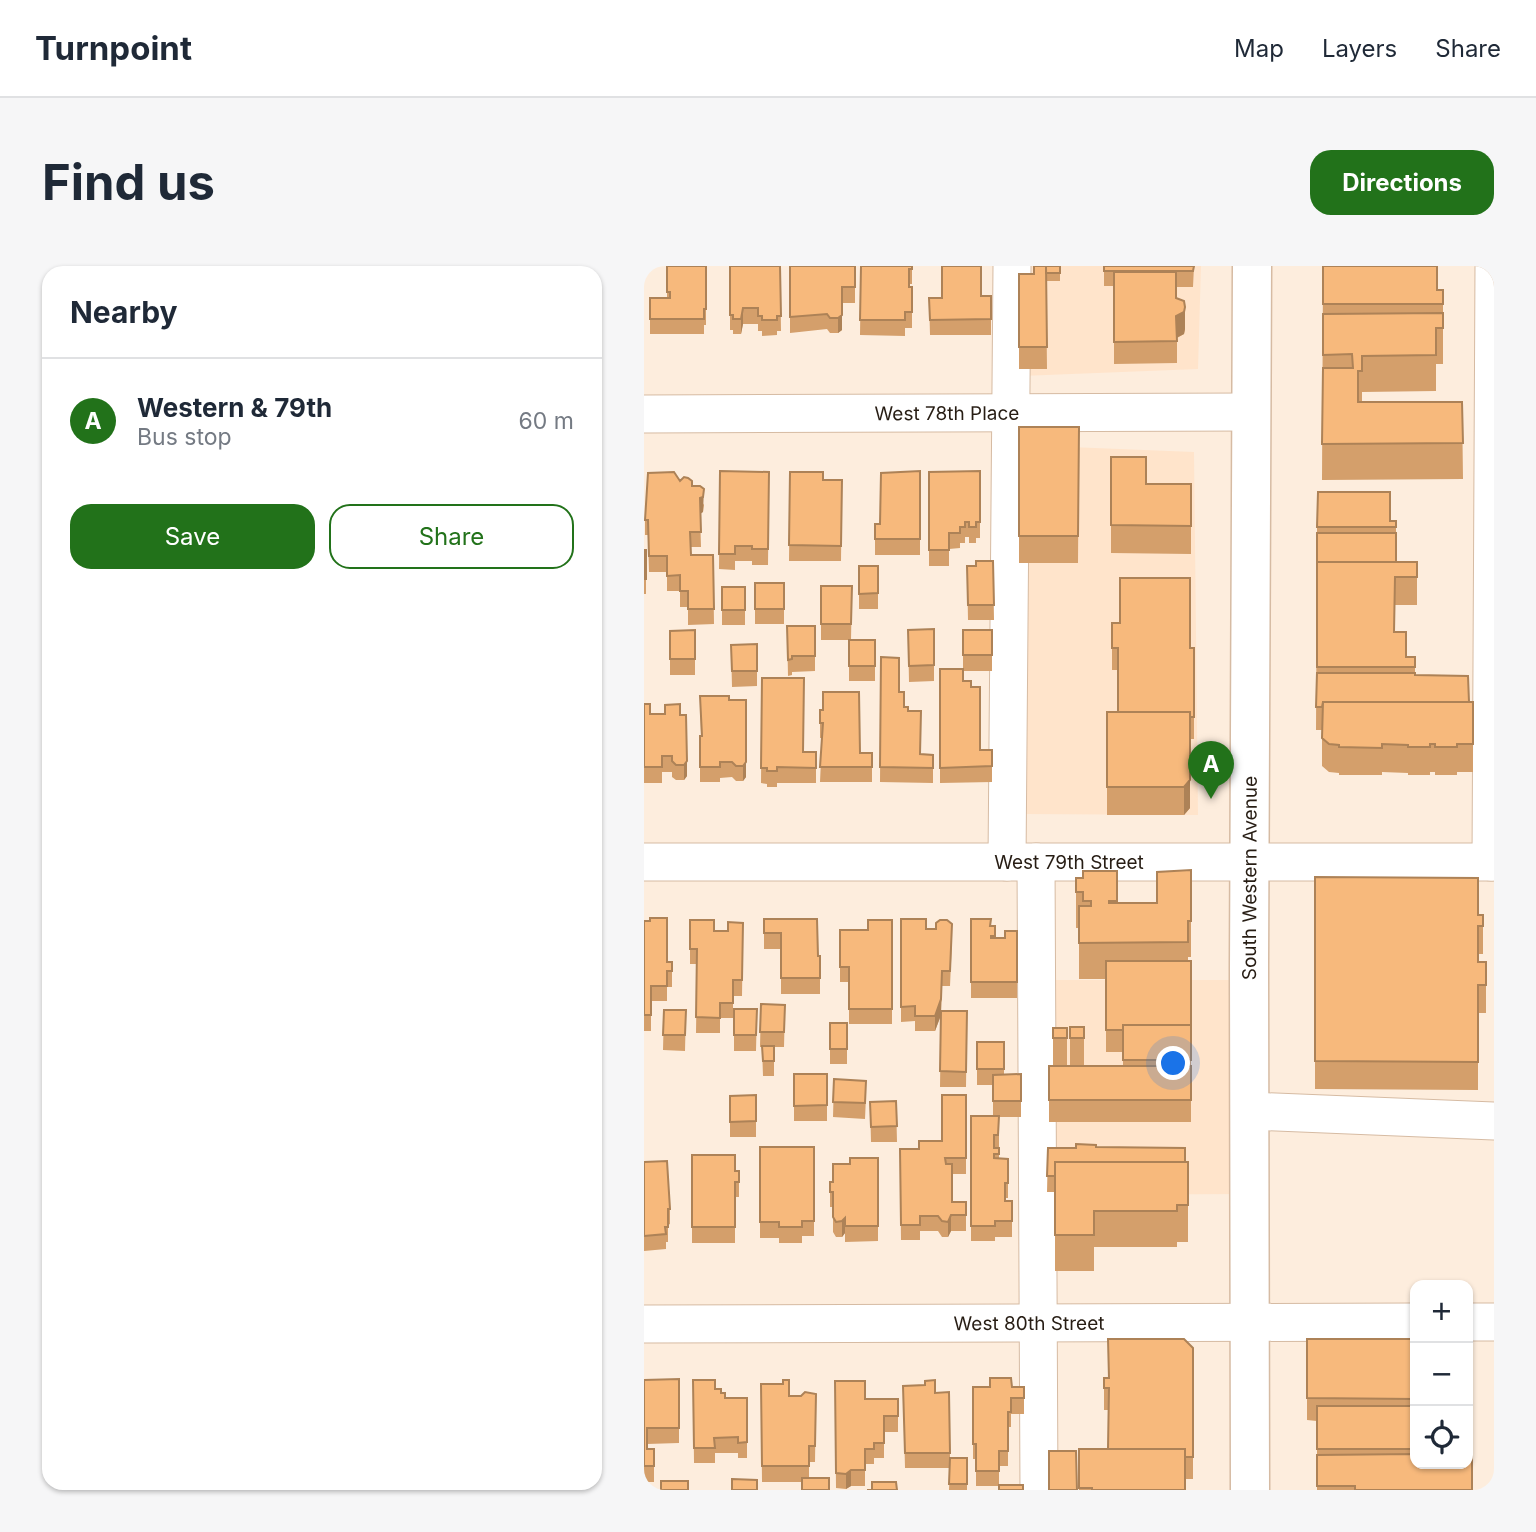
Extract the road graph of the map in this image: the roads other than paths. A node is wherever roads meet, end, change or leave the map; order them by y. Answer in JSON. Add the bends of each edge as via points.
{"nodes":[{"id":1,"x":1012,"y":266,"type":"edge"},
{"id":2,"x":1252,"y":266,"type":"edge"},
{"id":3,"x":1494,"y":266,"type":"edge"},
{"id":4,"x":1251,"y":412,"type":"junction"},
{"id":5,"x":644,"y":414,"type":"edge"},
{"id":6,"x":1012,"y":414,"type":"junction"},
{"id":7,"x":1493,"y":621,"type":"edge"},
{"id":8,"x":644,"y":862,"type":"edge"},
{"id":9,"x":1022,"y":862,"type":"junction"},
{"id":10,"x":1250,"y":862,"type":"junction"},
{"id":11,"x":1493,"y":862,"type":"edge"},
{"id":12,"x":1250,"y":1111,"type":"junction"},
{"id":13,"x":1494,"y":1121,"type":"edge"},
{"id":14,"x":1250,"y":1322,"type":"junction"},
{"id":15,"x":1410,"y":1322,"type":"edge"},
{"id":16,"x":1473,"y":1322,"type":"edge"},
{"id":17,"x":1494,"y":1322,"type":"edge"},
{"id":18,"x":1038,"y":1323,"type":"junction"},
{"id":19,"x":644,"y":1324,"type":"edge"},
{"id":20,"x":1039,"y":1490,"type":"edge"},
{"id":21,"x":1250,"y":1490,"type":"edge"}],
"edges":[{"from":1,"to":6,"type":"street"},
{"from":2,"to":4,"type":"main road","name":"South Western Avenue"},
{"from":3,"to":7,"type":"street"},
{"from":4,"to":6,"type":"street","name":"West 78th Place"},
{"from":4,"to":10,"type":"main road","name":"South Western Avenue"},
{"from":5,"to":6,"type":"street","name":"West 78th Place"},
{"from":6,"to":9,"type":"street"},
{"from":7,"to":11,"type":"street"},
{"from":8,"to":9,"type":"street","name":"West 79th Street"},
{"from":9,"to":10,"type":"street","name":"West 79th Street"},
{"from":9,"to":18,"type":"street"},
{"from":10,"to":11,"type":"street","name":"West 79th Street"},
{"from":10,"to":12,"type":"main road","name":"South Western Avenue"},
{"from":12,"to":13,"type":"street"},
{"from":12,"to":14,"type":"main road","name":"South Western Avenue"},
{"from":14,"to":15,"type":"street","name":"West 80th Street"},
{"from":14,"to":18,"type":"street","name":"West 80th Street"},
{"from":14,"to":21,"type":"main road","name":"South Western Avenue"},
{"from":16,"to":17,"type":"street"},
{"from":18,"to":19,"type":"street","name":"West 80th Street"},
{"from":18,"to":20,"type":"street"}]}
